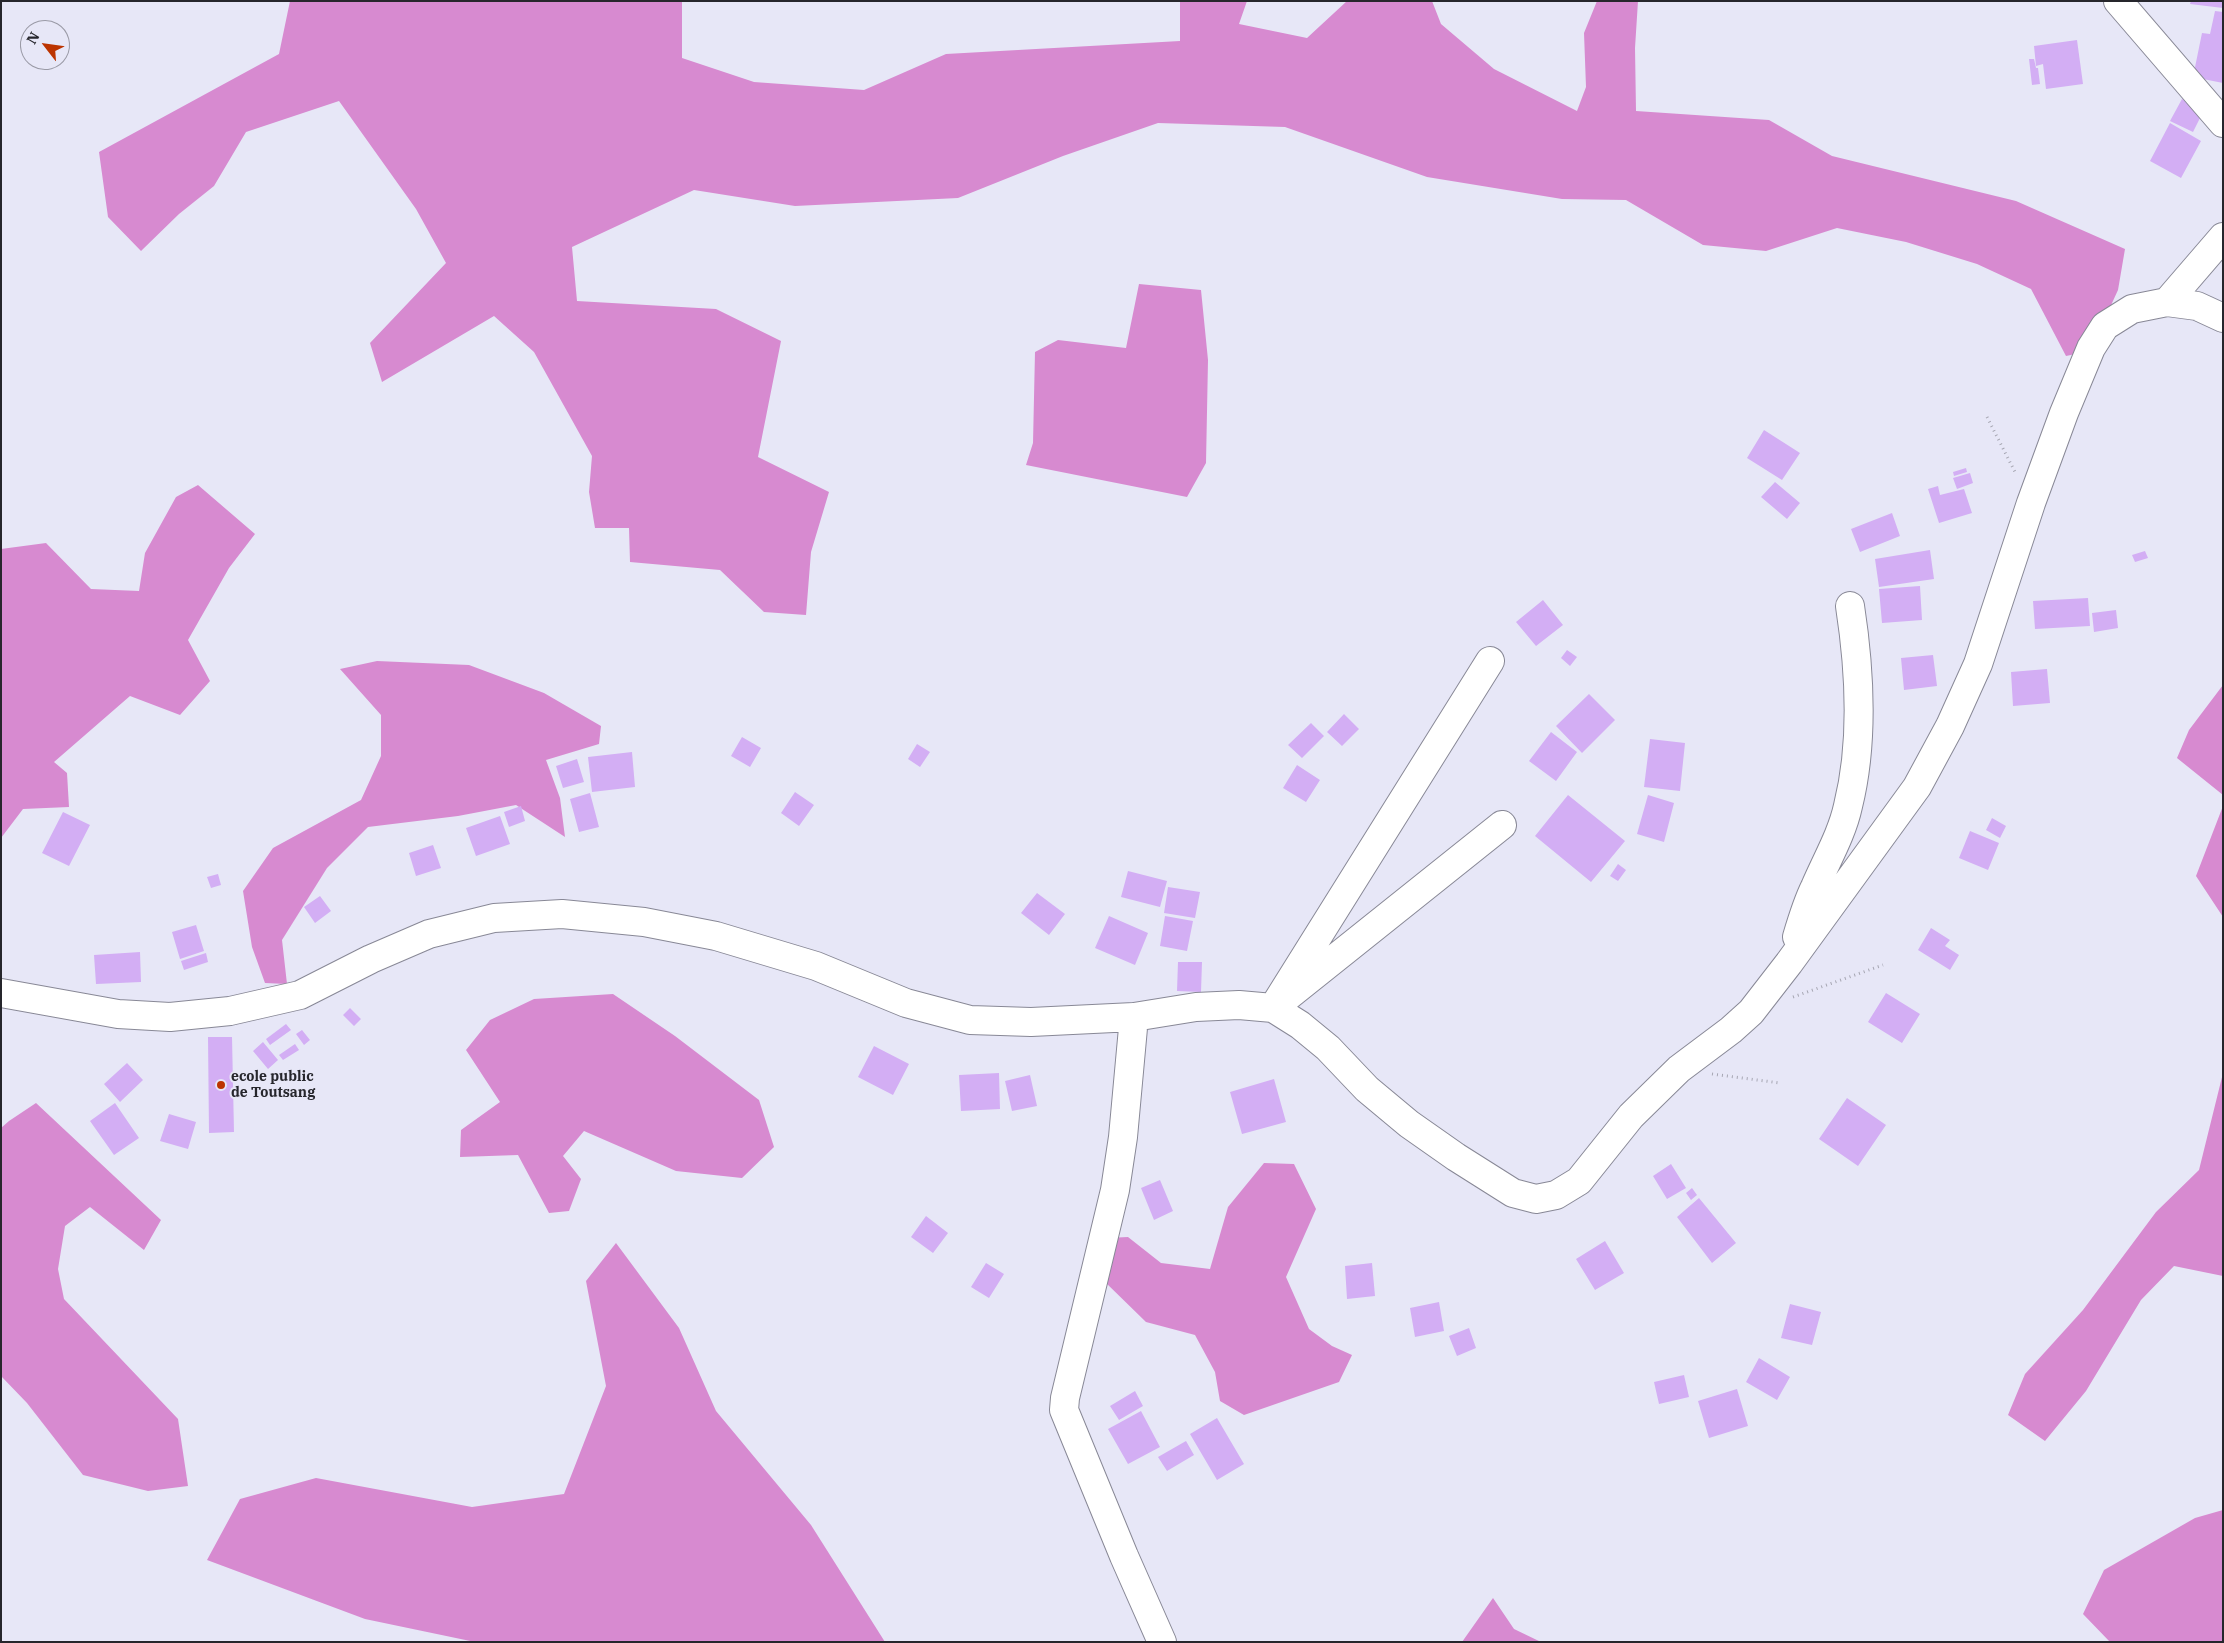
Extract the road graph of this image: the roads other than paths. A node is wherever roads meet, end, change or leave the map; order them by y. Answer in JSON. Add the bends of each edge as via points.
{"nodes":[{"id":1,"x":2118,"y":1,"type":"edge"},
{"id":2,"x":2223,"y":123,"type":"edge"},
{"id":3,"x":2223,"y":236,"type":"edge"},
{"id":4,"x":2167,"y":302,"type":"junction"},
{"id":5,"x":2223,"y":318,"type":"edge"},
{"id":6,"x":1850,"y":606,"type":"dead end"},
{"id":7,"x":1490,"y":661,"type":"dead end"},
{"id":8,"x":1502,"y":825,"type":"dead end"},
{"id":9,"x":1789,"y":963,"type":"junction"},
{"id":10,"x":1,"y":993,"type":"edge"},
{"id":11,"x":1273,"y":1008,"type":"junction"},
{"id":12,"x":1134,"y":1017,"type":"junction"},
{"id":13,"x":1162,"y":1642,"type":"edge"}],
"edges":[{"from":1,"to":2,"type":"street"},
{"from":3,"to":4,"type":"street"},
{"from":4,"to":5,"type":"street","via":[[2197,306]]},
{"from":4,"to":9,"type":"street","via":[[2132,309],[2105,326],[2091,348],[2031,503],[1978,664],[1950,726],[1917,787]]},
{"from":6,"to":9,"type":"street","via":[[1858,702],[1857,752],[1850,798],[1802,919]]},
{"from":7,"to":11,"type":"street"},
{"from":8,"to":11,"type":"street"},
{"from":9,"to":11,"type":"street","via":[[1750,1012],[1679,1069],[1631,1116],[1579,1181],[1556,1195],[1536,1199],[1513,1193],[1416,1129],[1367,1090],[1328,1048]]},
{"from":10,"to":12,"type":"street","via":[[118,1014],[170,1017],[230,1011],[300,995],[370,959],[429,934],[494,918],[562,914],[644,922],[716,936],[816,966],[906,1003],[970,1020],[1030,1022]]},
{"from":11,"to":12,"type":"street","via":[[1238,1005]]},
{"from":12,"to":13,"type":"street","via":[[1115,1190],[1064,1410]]}]}
